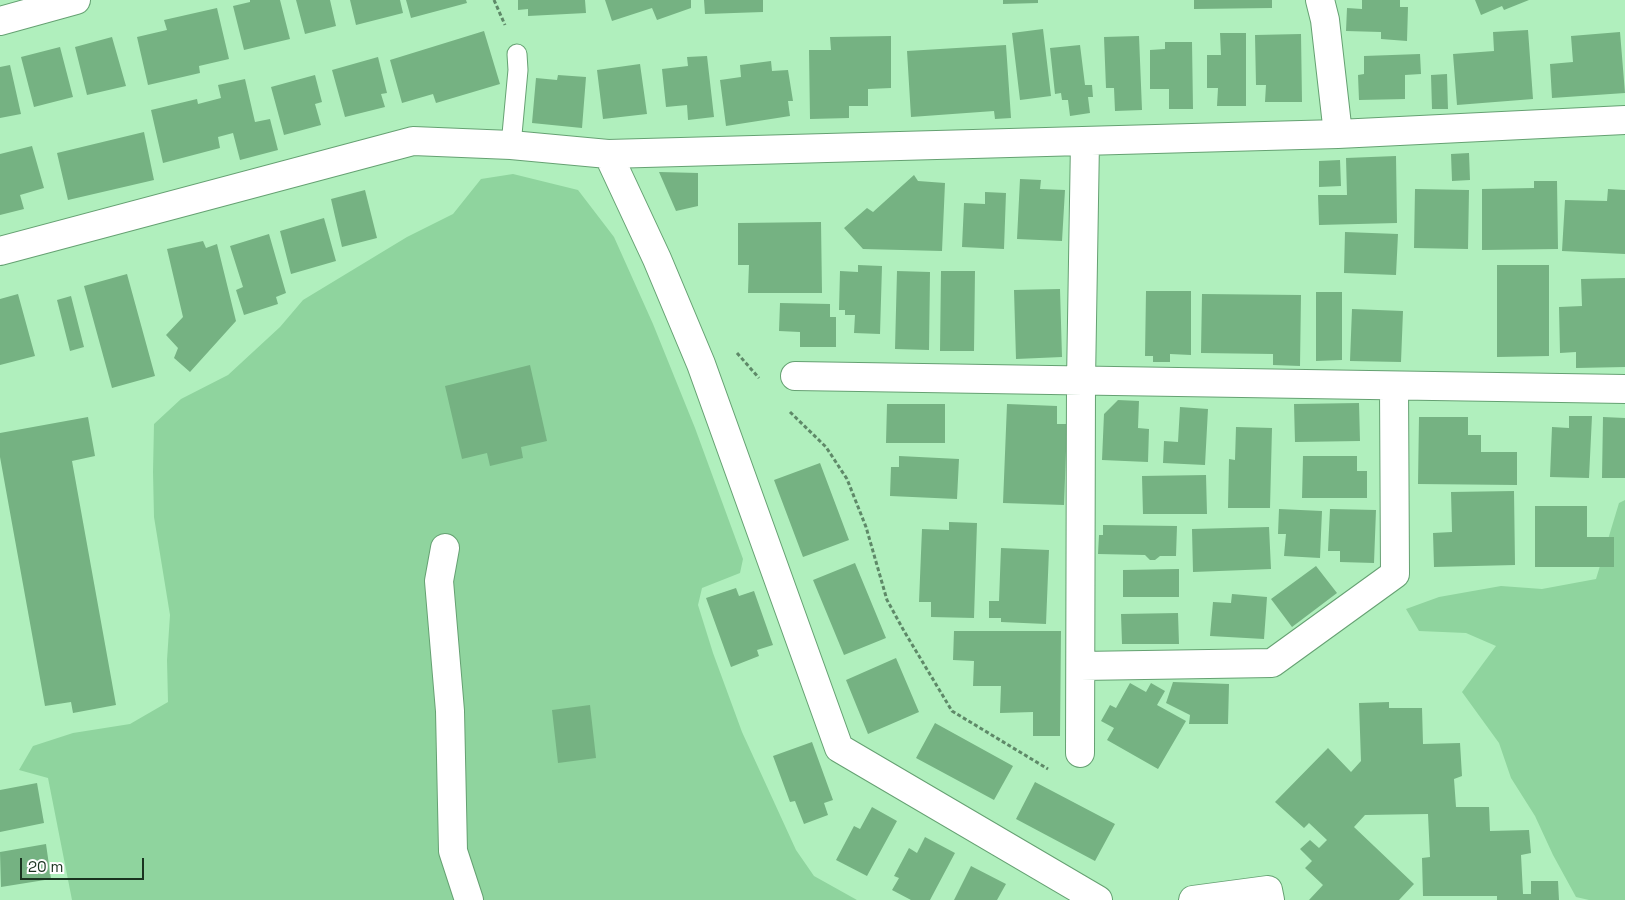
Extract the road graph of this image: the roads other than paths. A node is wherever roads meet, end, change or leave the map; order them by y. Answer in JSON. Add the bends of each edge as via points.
{"nodes":[{"id":1,"x":76,"y":0,"type":"edge"},
{"id":2,"x":1320,"y":0,"type":"edge"},
{"id":3,"x":0,"y":21,"type":"edge"},
{"id":4,"x":517,"y":54,"type":"dead end"},
{"id":5,"x":1625,"y":120,"type":"edge"},
{"id":6,"x":1338,"y":134,"type":"junction"},
{"id":7,"x":1085,"y":141,"type":"junction"},
{"id":8,"x":510,"y":145,"type":"junction"},
{"id":9,"x":608,"y":154,"type":"junction"},
{"id":10,"x":0,"y":251,"type":"edge"},
{"id":11,"x":795,"y":376,"type":"dead end"},
{"id":12,"x":1081,"y":381,"type":"junction"},
{"id":13,"x":1394,"y":386,"type":"junction"},
{"id":14,"x":1625,"y":390,"type":"edge"},
{"id":15,"x":445,"y":548,"type":"dead end"},
{"id":16,"x":1081,"y":666,"type":"junction"},
{"id":17,"x":1080,"y":754,"type":"road end"},
{"id":18,"x":469,"y":900,"type":"edge"},
{"id":19,"x":1098,"y":900,"type":"edge"},
{"id":20,"x":1193,"y":900,"type":"edge"},
{"id":21,"x":1270,"y":900,"type":"edge"}],
"edges":[{"from":1,"to":3,"type":"street"},
{"from":2,"to":6,"type":"street"},
{"from":4,"to":8,"type":"lane"},
{"from":5,"to":6,"type":"street"},
{"from":6,"to":7,"type":"street"},
{"from":7,"to":9,"type":"street"},
{"from":7,"to":12,"type":"street"},
{"from":8,"to":9,"type":"street"},
{"from":8,"to":10,"type":"street","via":[[413,141]]},
{"from":9,"to":19,"type":"street","via":[[701,364],[839,748]]},
{"from":11,"to":12,"type":"street"},
{"from":12,"to":13,"type":"street"},
{"from":12,"to":16,"type":"street"},
{"from":13,"to":14,"type":"street"},
{"from":13,"to":16,"type":"street","via":[[1395,574],[1272,663]]},
{"from":15,"to":18,"type":"street","via":[[439,581],[450,711],[453,851]]},
{"from":16,"to":17,"type":"street"},
{"from":20,"to":21,"type":"street","via":[[1268,890]]}]}
